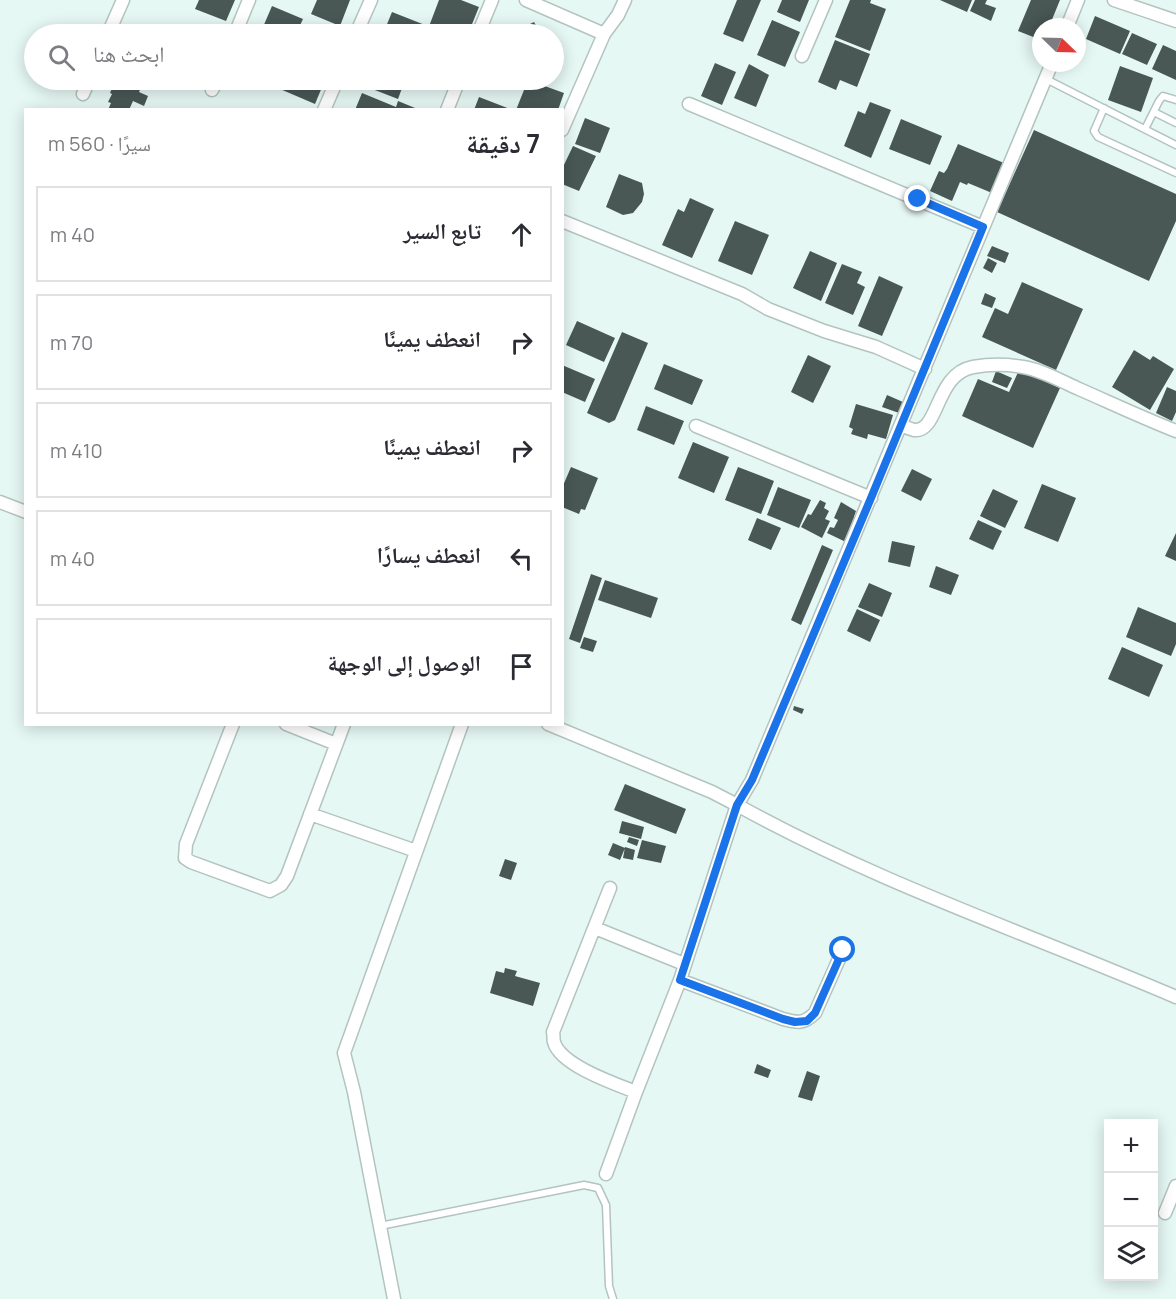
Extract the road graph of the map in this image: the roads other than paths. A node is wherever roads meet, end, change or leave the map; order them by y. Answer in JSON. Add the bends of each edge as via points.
{"nodes":[{"id":1,"x":123,"y":0,"type":"edge"},
{"id":2,"x":249,"y":0,"type":"edge"},
{"id":3,"x":371,"y":0,"type":"edge"},
{"id":4,"x":492,"y":0,"type":"edge"},
{"id":5,"x":526,"y":0,"type":"edge"},
{"id":6,"x":626,"y":0,"type":"edge"},
{"id":7,"x":826,"y":0,"type":"edge"},
{"id":8,"x":1078,"y":0,"type":"edge"},
{"id":9,"x":1114,"y":0,"type":"edge"},
{"id":10,"x":1071,"y":18,"type":"edge"},
{"id":11,"x":1176,"y":21,"type":"edge"},
{"id":12,"x":112,"y":24,"type":"edge"},
{"id":13,"x":239,"y":24,"type":"edge"},
{"id":14,"x":360,"y":24,"type":"edge"},
{"id":15,"x":481,"y":24,"type":"edge"},
{"id":16,"x":604,"y":34,"type":"junction"},
{"id":17,"x":802,"y":56,"type":"dead end"},
{"id":18,"x":1048,"y":72,"type":"edge"},
{"id":19,"x":1045,"y":79,"type":"junction"},
{"id":20,"x":85,"y":90,"type":"edge"},
{"id":21,"x":333,"y":90,"type":"edge"},
{"id":22,"x":455,"y":90,"type":"edge"},
{"id":23,"x":83,"y":94,"type":"dead end"},
{"id":24,"x":1176,"y":100,"type":"edge"},
{"id":25,"x":689,"y":104,"type":"dead end"},
{"id":26,"x":325,"y":108,"type":"edge"},
{"id":27,"x":448,"y":108,"type":"edge"},
{"id":28,"x":1104,"y":108,"type":"junction"},
{"id":29,"x":1154,"y":112,"type":"junction"},
{"id":30,"x":1176,"y":123,"type":"edge"},
{"id":31,"x":564,"y":125,"type":"edge"},
{"id":32,"x":1145,"y":129,"type":"junction"},
{"id":33,"x":1176,"y":146,"type":"edge"},
{"id":34,"x":1176,"y":173,"type":"edge"},
{"id":35,"x":564,"y":222,"type":"edge"},
{"id":36,"x":983,"y":227,"type":"junction"},
{"id":37,"x":925,"y":369,"type":"junction"},
{"id":38,"x":902,"y":425,"type":"junction"},
{"id":39,"x":696,"y":426,"type":"dead end"},
{"id":40,"x":1176,"y":431,"type":"edge"},
{"id":41,"x":871,"y":498,"type":"junction"},
{"id":42,"x":0,"y":502,"type":"edge"},
{"id":43,"x":24,"y":511,"type":"edge"},
{"id":44,"x":232,"y":726,"type":"edge"},
{"id":45,"x":291,"y":726,"type":"edge"},
{"id":46,"x":343,"y":726,"type":"edge"},
{"id":47,"x":461,"y":726,"type":"edge"},
{"id":48,"x":553,"y":726,"type":"edge"},
{"id":49,"x":336,"y":744,"type":"junction"},
{"id":50,"x":737,"y":805,"type":"junction"},
{"id":51,"x":310,"y":814,"type":"junction"},
{"id":52,"x":416,"y":851,"type":"junction"},
{"id":53,"x":610,"y":888,"type":"dead end"},
{"id":54,"x":595,"y":928,"type":"junction"},
{"id":55,"x":843,"y":950,"type":"dead end"},
{"id":56,"x":684,"y":964,"type":"junction"},
{"id":57,"x":680,"y":980,"type":"junction"},
{"id":58,"x":1176,"y":997,"type":"edge"},
{"id":59,"x":636,"y":1092,"type":"junction"},
{"id":60,"x":606,"y":1174,"type":"dead end"},
{"id":61,"x":1176,"y":1186,"type":"edge"},
{"id":62,"x":1166,"y":1213,"type":"dead end"},
{"id":63,"x":379,"y":1226,"type":"junction"},
{"id":64,"x":394,"y":1299,"type":"edge"},
{"id":65,"x":614,"y":1299,"type":"edge"}],
"edges":[{"from":1,"to":12,"type":"street"},
{"from":2,"to":13,"type":"street"},
{"from":3,"to":14,"type":"street"},
{"from":4,"to":15,"type":"street"},
{"from":5,"to":16,"type":"street"},
{"from":6,"to":16,"type":"street"},
{"from":7,"to":17,"type":"street"},
{"from":8,"to":10,"type":"street"},
{"from":9,"to":11,"type":"street"},
{"from":16,"to":31,"type":"street"},
{"from":18,"to":19,"type":"street"},
{"from":19,"to":28,"type":"lane"},
{"from":19,"to":36,"type":"street"},
{"from":20,"to":23,"type":"street"},
{"from":21,"to":26,"type":"street"},
{"from":22,"to":27,"type":"street"},
{"from":24,"to":29,"type":"lane","via":[[1163,96]]},
{"from":25,"to":36,"type":"street"},
{"from":28,"to":32,"type":"lane"},
{"from":28,"to":34,"type":"lane","via":[[1094,131],[1098,137]]},
{"from":29,"to":30,"type":"lane"},
{"from":29,"to":32,"type":"lane"},
{"from":32,"to":33,"type":"lane"},
{"from":35,"to":37,"type":"street","via":[[728,288],[768,309],[876,347]]},
{"from":36,"to":37,"type":"street"},
{"from":37,"to":38,"type":"street"},
{"from":38,"to":40,"type":"street","via":[[920,430],[929,424],[948,382],[968,368],[1005,365],[1026,367]]},
{"from":38,"to":41,"type":"street"},
{"from":39,"to":41,"type":"street"},
{"from":41,"to":50,"type":"street","via":[[752,780]]},
{"from":42,"to":43,"type":"street"},
{"from":44,"to":51,"type":"street","via":[[186,844],[185,858],[263,890],[276,889],[287,876]]},
{"from":45,"to":49,"type":"street"},
{"from":46,"to":49,"type":"street"},
{"from":47,"to":52,"type":"street"},
{"from":48,"to":50,"type":"street"},
{"from":49,"to":51,"type":"street"},
{"from":50,"to":56,"type":"street"},
{"from":50,"to":58,"type":"street","via":[[790,835]]},
{"from":51,"to":52,"type":"street"},
{"from":52,"to":63,"type":"street","via":[[344,1053]]},
{"from":53,"to":54,"type":"street"},
{"from":54,"to":56,"type":"street"},
{"from":54,"to":59,"type":"street","via":[[553,1032],[554,1043],[584,1070]]},
{"from":55,"to":57,"type":"street","via":[[815,1013],[807,1021],[783,1019]]},
{"from":56,"to":57,"type":"street"},
{"from":57,"to":59,"type":"street"},
{"from":59,"to":60,"type":"street"},
{"from":61,"to":62,"type":"street"},
{"from":63,"to":64,"type":"street"},
{"from":63,"to":65,"type":"lane","via":[[584,1185],[597,1188],[606,1205],[609,1286]]}]}
